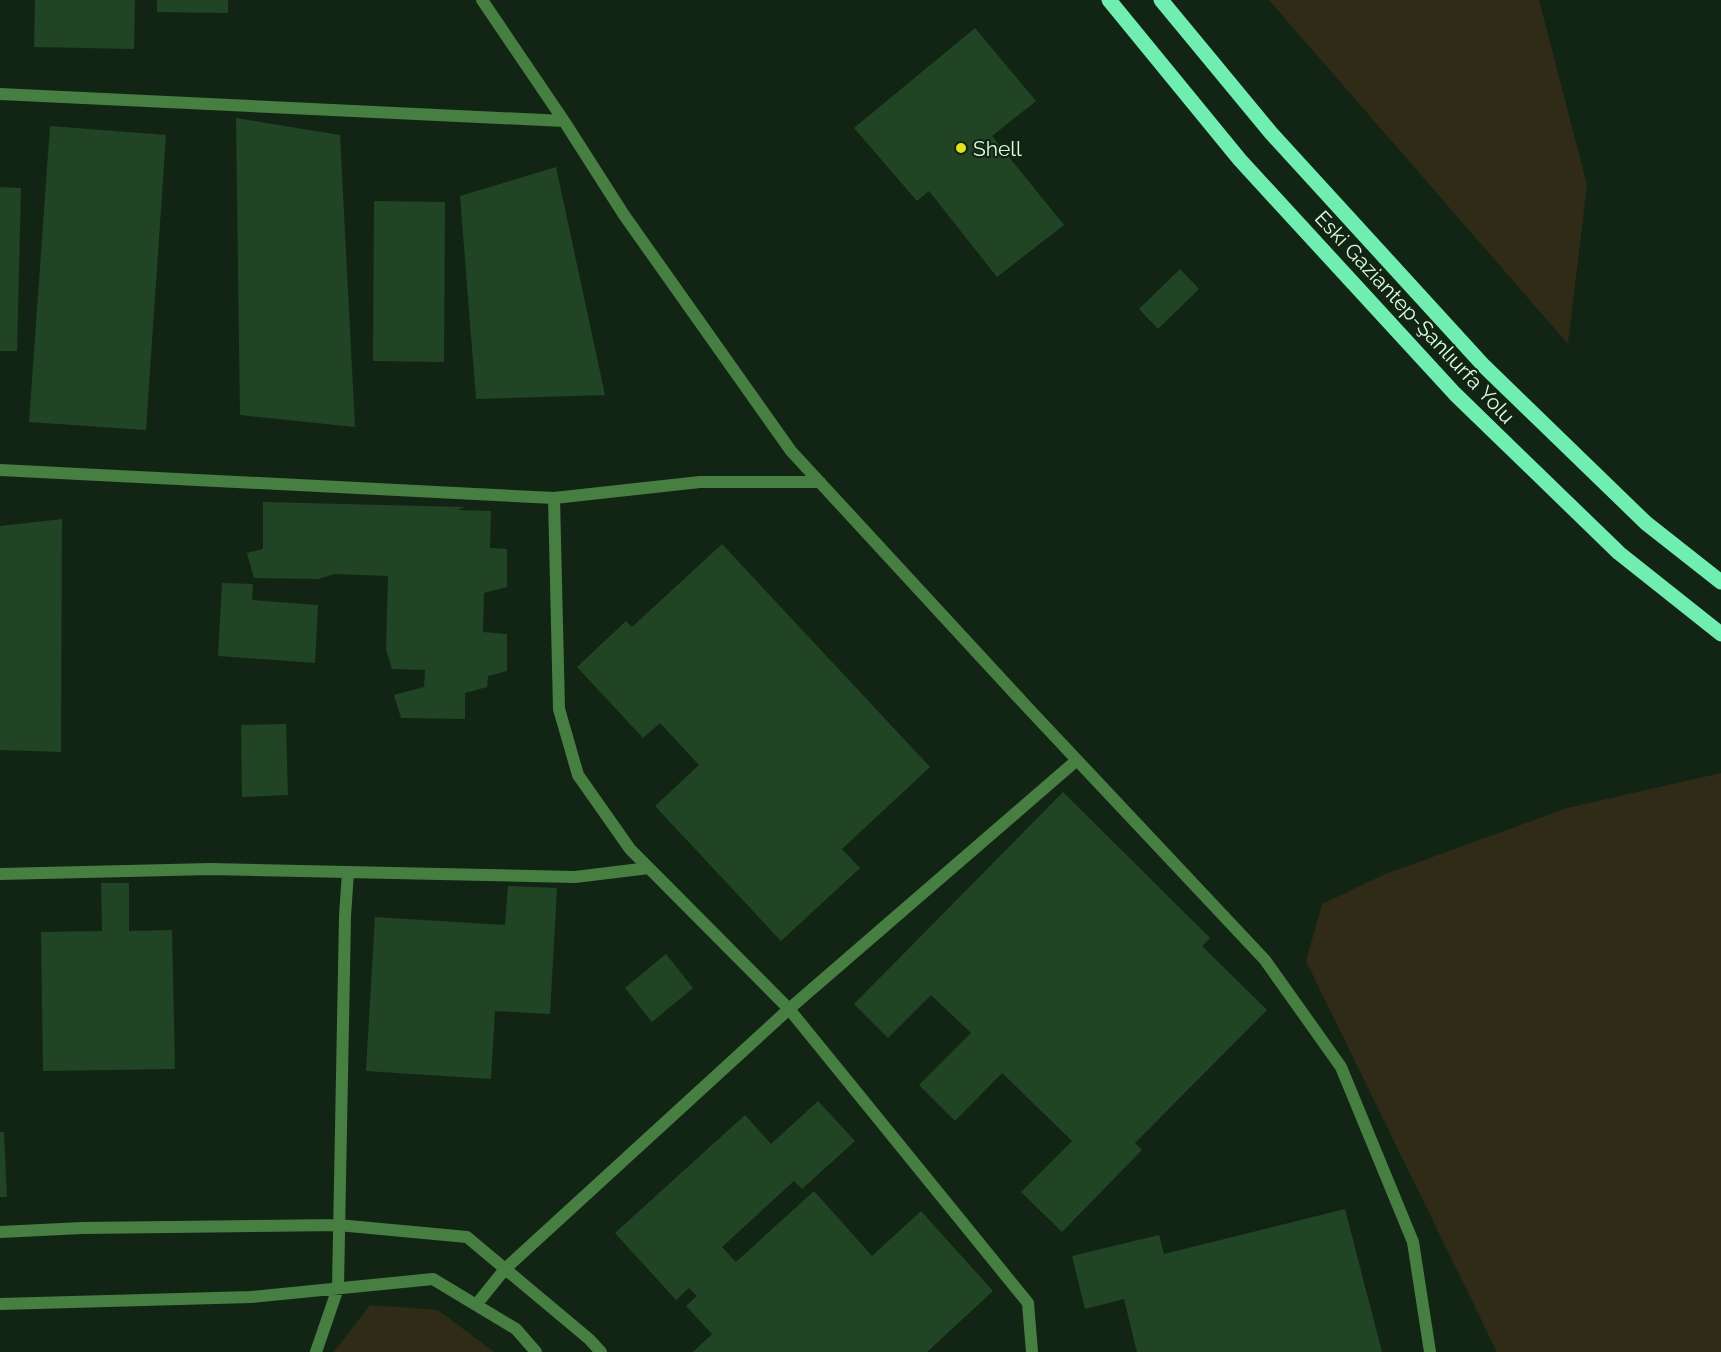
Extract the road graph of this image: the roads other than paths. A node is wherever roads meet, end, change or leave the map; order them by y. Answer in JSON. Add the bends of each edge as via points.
{"nodes":[{"id":1,"x":482,"y":0,"type":"edge"},
{"id":2,"x":1109,"y":0,"type":"edge"},
{"id":3,"x":1161,"y":0,"type":"edge"},
{"id":4,"x":0,"y":94,"type":"edge"},
{"id":5,"x":564,"y":121,"type":"junction"},
{"id":6,"x":0,"y":470,"type":"edge"},
{"id":7,"x":820,"y":482,"type":"junction"},
{"id":8,"x":554,"y":498,"type":"junction"},
{"id":9,"x":1721,"y":582,"type":"edge"},
{"id":10,"x":1721,"y":634,"type":"edge"},
{"id":11,"x":1077,"y":760,"type":"junction"},
{"id":12,"x":649,"y":868,"type":"junction"},
{"id":13,"x":348,"y":872,"type":"junction"},
{"id":14,"x":0,"y":874,"type":"edge"},
{"id":15,"x":789,"y":1009,"type":"junction"},
{"id":16,"x":338,"y":1225,"type":"junction"},
{"id":17,"x":0,"y":1232,"type":"edge"},
{"id":18,"x":505,"y":1269,"type":"junction"},
{"id":19,"x":338,"y":1288,"type":"junction"},
{"id":20,"x":0,"y":1304,"type":"edge"},
{"id":21,"x":476,"y":1305,"type":"junction"},
{"id":22,"x":316,"y":1352,"type":"edge"},
{"id":23,"x":536,"y":1352,"type":"edge"},
{"id":24,"x":601,"y":1352,"type":"edge"},
{"id":25,"x":1032,"y":1352,"type":"edge"},
{"id":26,"x":1430,"y":1352,"type":"edge"}],
"edges":[{"from":1,"to":5,"type":"lane"},
{"from":2,"to":10,"type":"main road","name":"Eski Gaziantep-Şanlıurfa Yolu","via":[[1240,160],[1455,394],[1619,553]]},
{"from":3,"to":9,"type":"main road","name":"Eski Gaziantep-Şanlıurfa Yolu","via":[[1271,133],[1484,366],[1646,523]]},
{"from":4,"to":5,"type":"lane"},
{"from":5,"to":7,"type":"lane","via":[[624,215],[784,442]]},
{"from":6,"to":8,"type":"lane"},
{"from":7,"to":8,"type":"lane","via":[[699,482]]},
{"from":7,"to":11,"type":"lane"},
{"from":8,"to":12,"type":"lane","via":[[559,709],[578,775],[630,849]]},
{"from":11,"to":15,"type":"lane"},
{"from":11,"to":26,"type":"lane","via":[[1265,960],[1341,1067],[1413,1242]]},
{"from":12,"to":13,"type":"lane","via":[[575,877]]},
{"from":12,"to":15,"type":"lane"},
{"from":13,"to":14,"type":"lane","via":[[211,869]]},
{"from":13,"to":16,"type":"lane"},
{"from":15,"to":18,"type":"lane"},
{"from":15,"to":25,"type":"lane","via":[[1028,1303]]},
{"from":16,"to":17,"type":"lane"},
{"from":16,"to":18,"type":"lane","via":[[467,1237]]},
{"from":16,"to":19,"type":"lane"},
{"from":18,"to":21,"type":"lane"},
{"from":18,"to":24,"type":"lane"},
{"from":19,"to":20,"type":"lane","via":[[251,1297]]},
{"from":19,"to":21,"type":"lane","via":[[433,1279]]},
{"from":19,"to":22,"type":"lane"},
{"from":21,"to":23,"type":"lane","via":[[516,1329]]}]}
